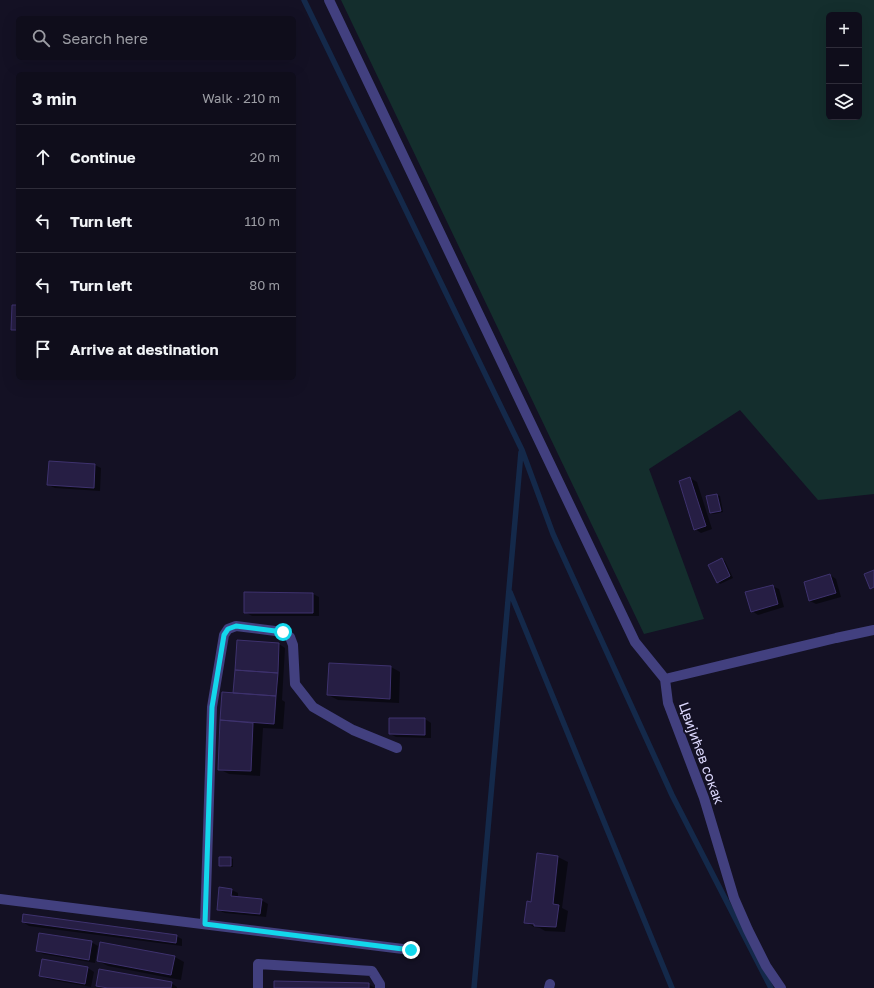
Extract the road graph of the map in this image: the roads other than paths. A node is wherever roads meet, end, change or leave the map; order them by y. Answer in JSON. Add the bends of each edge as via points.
{"nodes":[{"id":1,"x":329,"y":0,"type":"edge"},
{"id":2,"x":874,"y":630,"type":"edge"},
{"id":3,"x":665,"y":679,"type":"junction"},
{"id":4,"x":397,"y":748,"type":"dead end"},
{"id":5,"x":0,"y":899,"type":"edge"},
{"id":6,"x":205,"y":924,"type":"junction"},
{"id":7,"x":411,"y":950,"type":"dead end"},
{"id":8,"x":258,"y":988,"type":"edge"},
{"id":9,"x":380,"y":988,"type":"edge"},
{"id":10,"x":781,"y":988,"type":"edge"}],
"edges":[{"from":1,"to":3,"type":"street","via":[[634,642]]},
{"from":2,"to":3,"type":"street"},
{"from":3,"to":10,"type":"street","name":"Цвијићев сокак","via":[[668,702],[704,798],[734,898],[766,966]]},
{"from":4,"to":6,"type":"street","via":[[353,730],[313,707],[296,684],[293,645],[290,637],[283,632],[236,626],[228,629],[224,635],[212,707]]},
{"from":5,"to":6,"type":"street"},
{"from":6,"to":7,"type":"street"},
{"from":8,"to":9,"type":"street","via":[[258,964],[372,971]]}]}
